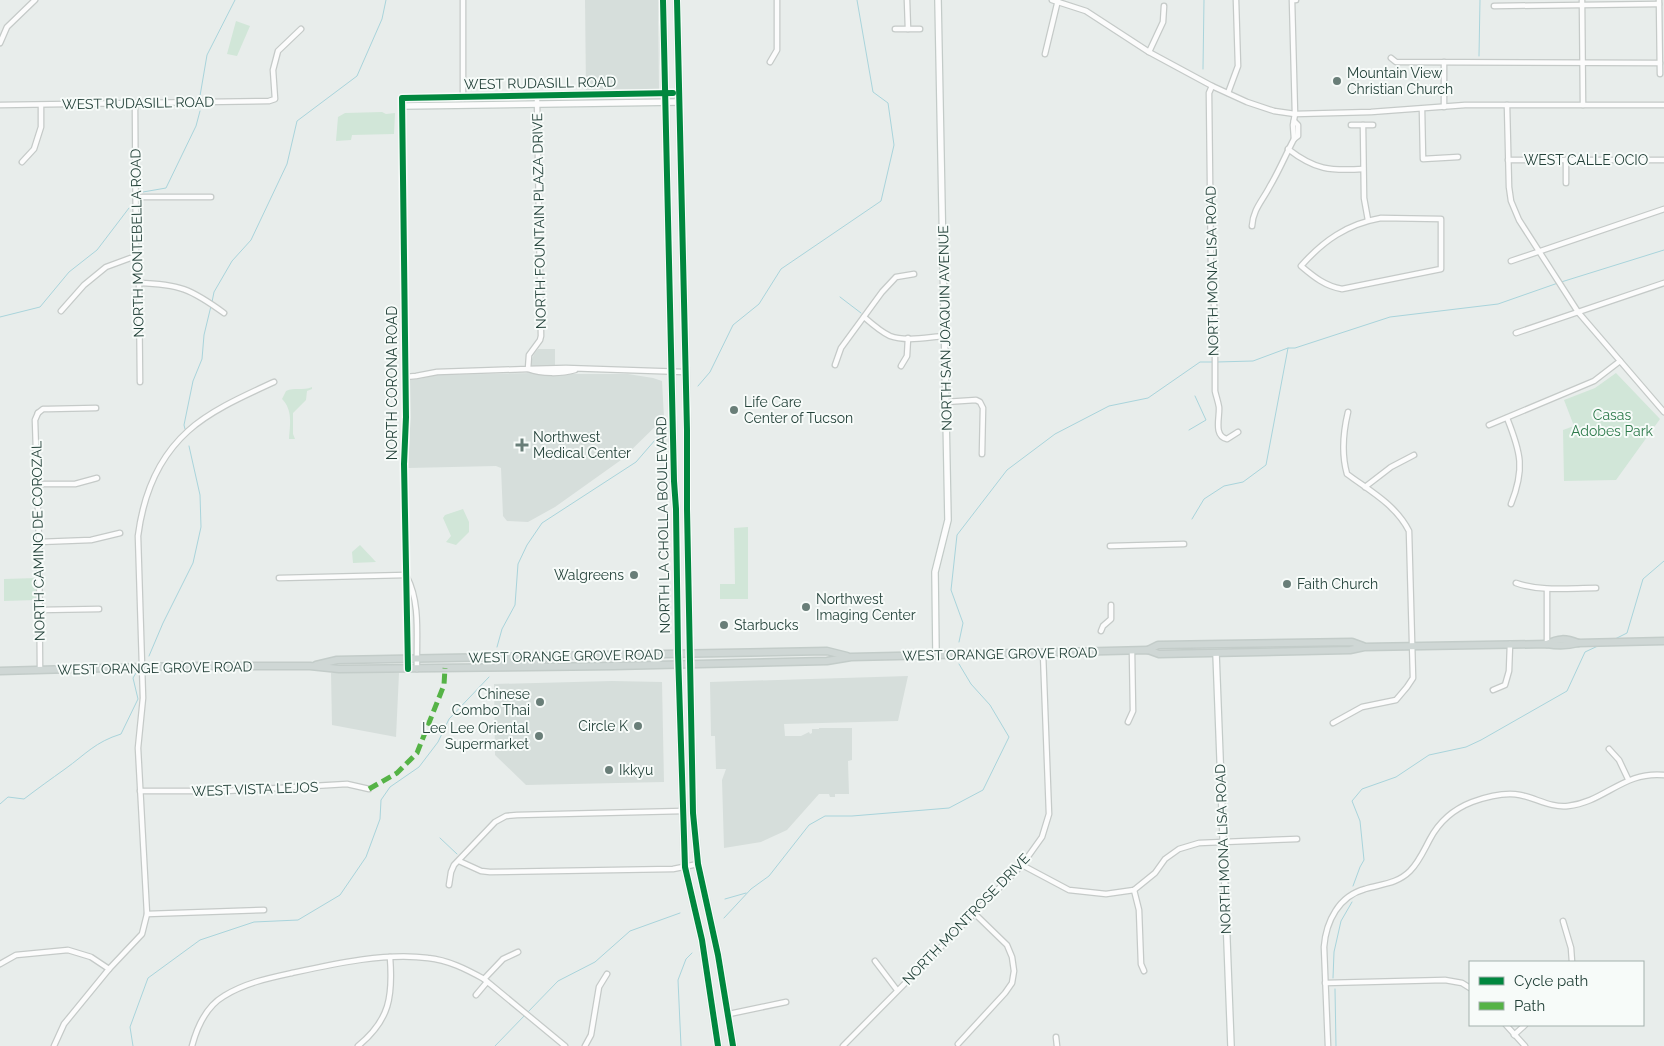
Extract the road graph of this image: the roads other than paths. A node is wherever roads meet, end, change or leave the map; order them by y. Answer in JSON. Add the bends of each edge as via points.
{"nodes":[{"id":1,"x":35,"y":0,"type":"edge"},
{"id":2,"x":463,"y":0,"type":"edge"},
{"id":3,"x":663,"y":0,"type":"edge"},
{"id":4,"x":676,"y":0,"type":"edge"},
{"id":5,"x":777,"y":0,"type":"edge"},
{"id":6,"x":907,"y":0,"type":"edge"},
{"id":7,"x":938,"y":0,"type":"edge"},
{"id":8,"x":1052,"y":0,"type":"edge"},
{"id":9,"x":1236,"y":0,"type":"edge"},
{"id":10,"x":1294,"y":0,"type":"edge"},
{"id":11,"x":1519,"y":0,"type":"edge"},
{"id":12,"x":1058,"y":1,"type":"edge"},
{"id":13,"x":1582,"y":2,"type":"edge"},
{"id":14,"x":1659,"y":2,"type":"edge"},
{"id":15,"x":1164,"y":6,"type":"dead end"},
{"id":16,"x":1494,"y":6,"type":"dead end"},
{"id":17,"x":1519,"y":6,"type":"junction"},
{"id":18,"x":301,"y":29,"type":"dead end"},
{"id":19,"x":895,"y":29,"type":"dead end"},
{"id":20,"x":908,"y":29,"type":"junction"},
{"id":21,"x":920,"y":29,"type":"dead end"},
{"id":22,"x":0,"y":43,"type":"edge"},
{"id":23,"x":1149,"y":52,"type":"junction"},
{"id":24,"x":1045,"y":54,"type":"dead end"},
{"id":25,"x":1391,"y":58,"type":"dead end"},
{"id":26,"x":770,"y":62,"type":"dead end"},
{"id":27,"x":1444,"y":62,"type":"junction"},
{"id":28,"x":1660,"y":62,"type":"junction"},
{"id":29,"x":1583,"y":63,"type":"junction"},
{"id":30,"x":1660,"y":74,"type":"dead end"},
{"id":31,"x":1212,"y":86,"type":"junction"},
{"id":32,"x":679,"y":93,"type":"junction"},
{"id":33,"x":1228,"y":93,"type":"junction"},
{"id":34,"x":665,"y":94,"type":"junction"},
{"id":35,"x":402,"y":98,"type":"joint"},
{"id":36,"x":463,"y":98,"type":"junction"},
{"id":37,"x":537,"y":101,"type":"junction"},
{"id":38,"x":665,"y":102,"type":"junction"},
{"id":39,"x":679,"y":102,"type":"junction"},
{"id":40,"x":135,"y":103,"type":"junction"},
{"id":41,"x":0,"y":105,"type":"edge"},
{"id":42,"x":41,"y":105,"type":"junction"},
{"id":43,"x":1507,"y":105,"type":"junction"},
{"id":44,"x":1583,"y":105,"type":"junction"},
{"id":45,"x":1664,"y":105,"type":"edge"},
{"id":46,"x":402,"y":106,"type":"junction"},
{"id":47,"x":1444,"y":107,"type":"junction"},
{"id":48,"x":1422,"y":109,"type":"junction"},
{"id":49,"x":1295,"y":114,"type":"junction"},
{"id":50,"x":1363,"y":125,"type":"junction"},
{"id":51,"x":1373,"y":125,"type":"dead end"},
{"id":52,"x":1351,"y":126,"type":"dead end"},
{"id":53,"x":1288,"y":149,"type":"junction"},
{"id":54,"x":1458,"y":158,"type":"dead end"},
{"id":55,"x":1508,"y":160,"type":"junction"},
{"id":56,"x":1566,"y":160,"type":"junction"},
{"id":57,"x":1664,"y":160,"type":"edge"},
{"id":58,"x":22,"y":162,"type":"dead end"},
{"id":59,"x":1363,"y":169,"type":"junction"},
{"id":60,"x":1566,"y":183,"type":"dead end"},
{"id":61,"x":136,"y":197,"type":"junction"},
{"id":62,"x":212,"y":197,"type":"dead end"},
{"id":63,"x":1664,"y":209,"type":"edge"},
{"id":64,"x":1368,"y":220,"type":"junction"},
{"id":65,"x":1252,"y":226,"type":"dead end"},
{"id":66,"x":1538,"y":251,"type":"junction"},
{"id":67,"x":136,"y":256,"type":"junction"},
{"id":68,"x":1511,"y":261,"type":"dead end"},
{"id":69,"x":914,"y":274,"type":"dead end"},
{"id":70,"x":139,"y":283,"type":"junction"},
{"id":71,"x":1664,"y":283,"type":"edge"},
{"id":72,"x":62,"y":311,"type":"dead end"},
{"id":73,"x":1578,"y":312,"type":"junction"},
{"id":74,"x":224,"y":313,"type":"dead end"},
{"id":75,"x":864,"y":317,"type":"junction"},
{"id":76,"x":1516,"y":333,"type":"dead end"},
{"id":77,"x":945,"y":336,"type":"junction"},
{"id":78,"x":908,"y":338,"type":"junction"},
{"id":79,"x":1620,"y":361,"type":"junction"},
{"id":80,"x":835,"y":365,"type":"dead end"},
{"id":81,"x":901,"y":366,"type":"dead end"},
{"id":82,"x":528,"y":369,"type":"junction"},
{"id":83,"x":672,"y":372,"type":"junction"},
{"id":84,"x":685,"y":372,"type":"junction"},
{"id":85,"x":405,"y":377,"type":"junction"},
{"id":86,"x":140,"y":382,"type":"dead end"},
{"id":87,"x":274,"y":382,"type":"dead end"},
{"id":88,"x":945,"y":402,"type":"junction"},
{"id":89,"x":96,"y":408,"type":"dead end"},
{"id":90,"x":1663,"y":411,"type":"edge"},
{"id":91,"x":1348,"y":412,"type":"dead end"},
{"id":92,"x":1507,"y":418,"type":"junction"},
{"id":93,"x":1489,"y":425,"type":"dead end"},
{"id":94,"x":1238,"y":432,"type":"dead end"},
{"id":95,"x":982,"y":454,"type":"dead end"},
{"id":96,"x":1414,"y":455,"type":"dead end"},
{"id":97,"x":97,"y":478,"type":"dead end"},
{"id":98,"x":38,"y":484,"type":"junction"},
{"id":99,"x":1365,"y":487,"type":"junction"},
{"id":100,"x":1511,"y":504,"type":"dead end"},
{"id":101,"x":120,"y":533,"type":"dead end"},
{"id":102,"x":39,"y":542,"type":"junction"},
{"id":103,"x":1184,"y":544,"type":"dead end"},
{"id":104,"x":1110,"y":546,"type":"dead end"},
{"id":105,"x":406,"y":575,"type":"junction"},
{"id":106,"x":279,"y":578,"type":"dead end"},
{"id":107,"x":1516,"y":583,"type":"dead end"},
{"id":108,"x":1596,"y":588,"type":"dead end"},
{"id":109,"x":1547,"y":589,"type":"junction"},
{"id":110,"x":1111,"y":605,"type":"dead end"},
{"id":111,"x":99,"y":608,"type":"dead end"},
{"id":112,"x":39,"y":610,"type":"junction"},
{"id":113,"x":1101,"y":631,"type":"dead end"},
{"id":114,"x":1664,"y":641,"type":"edge"},
{"id":115,"x":1510,"y":644,"type":"junction"},
{"id":116,"x":1547,"y":644,"type":"junction"},
{"id":117,"x":1412,"y":646,"type":"junction"},
{"id":118,"x":1364,"y":647,"type":"junction"},
{"id":119,"x":1148,"y":650,"type":"junction"},
{"id":120,"x":1132,"y":651,"type":"junction"},
{"id":121,"x":1216,"y":652,"type":"junction"},
{"id":122,"x":678,"y":653,"type":"junction"},
{"id":123,"x":690,"y":653,"type":"junction"},
{"id":124,"x":1043,"y":653,"type":"junction"},
{"id":125,"x":936,"y":654,"type":"junction"},
{"id":126,"x":544,"y":656,"type":"junction"},
{"id":127,"x":851,"y":657,"type":"junction"},
{"id":128,"x":407,"y":659,"type":"junction"},
{"id":129,"x":417,"y":659,"type":"junction"},
{"id":130,"x":679,"y":664,"type":"junction"},
{"id":131,"x":690,"y":664,"type":"junction"},
{"id":132,"x":310,"y":666,"type":"junction"},
{"id":133,"x":142,"y":667,"type":"junction"},
{"id":134,"x":417,"y":668,"type":"junction"},
{"id":135,"x":485,"y":668,"type":"junction"},
{"id":136,"x":408,"y":669,"type":"junction"},
{"id":137,"x":40,"y":670,"type":"junction"},
{"id":138,"x":0,"y":671,"type":"edge"},
{"id":139,"x":1493,"y":690,"type":"dead end"},
{"id":140,"x":1128,"y":722,"type":"dead end"},
{"id":141,"x":1333,"y":723,"type":"dead end"},
{"id":142,"x":1609,"y":749,"type":"dead end"},
{"id":143,"x":1664,"y":775,"type":"edge"},
{"id":144,"x":1628,"y":779,"type":"junction"},
{"id":145,"x":369,"y":789,"type":"dead end"},
{"id":146,"x":140,"y":792,"type":"junction"},
{"id":147,"x":683,"y":811,"type":"junction"},
{"id":148,"x":1297,"y":839,"type":"dead end"},
{"id":149,"x":1223,"y":842,"type":"junction"},
{"id":150,"x":458,"y":861,"type":"junction"},
{"id":151,"x":698,"y":864,"type":"junction"},
{"id":152,"x":1022,"y":865,"type":"junction"},
{"id":153,"x":685,"y":867,"type":"junction"},
{"id":154,"x":449,"y":885,"type":"dead end"},
{"id":155,"x":1134,"y":890,"type":"junction"},
{"id":156,"x":264,"y":910,"type":"dead end"},
{"id":157,"x":974,"y":913,"type":"junction"},
{"id":158,"x":147,"y":914,"type":"junction"},
{"id":159,"x":1563,"y":920,"type":"dead end"},
{"id":160,"x":518,"y":952,"type":"dead end"},
{"id":161,"x":390,"y":957,"type":"junction"},
{"id":162,"x":875,"y":961,"type":"dead end"},
{"id":163,"x":1572,"y":961,"type":"edge"},
{"id":164,"x":0,"y":964,"type":"edge"},
{"id":165,"x":109,"y":968,"type":"junction"},
{"id":166,"x":1144,"y":971,"type":"dead end"},
{"id":167,"x":607,"y":974,"type":"dead end"},
{"id":168,"x":485,"y":981,"type":"junction"},
{"id":169,"x":1325,"y":983,"type":"junction"},
{"id":170,"x":1469,"y":987,"type":"edge"},
{"id":171,"x":897,"y":990,"type":"junction"},
{"id":172,"x":476,"y":995,"type":"dead end"},
{"id":173,"x":786,"y":1002,"type":"dead end"},
{"id":174,"x":729,"y":1014,"type":"junction"},
{"id":175,"x":1507,"y":1026,"type":"edge"},
{"id":176,"x":1524,"y":1026,"type":"edge"},
{"id":177,"x":1514,"y":1035,"type":"junction"},
{"id":178,"x":1056,"y":1037,"type":"dead end"},
{"id":179,"x":958,"y":1044,"type":"dead end"},
{"id":180,"x":54,"y":1046,"type":"edge"},
{"id":181,"x":192,"y":1046,"type":"edge"},
{"id":182,"x":358,"y":1046,"type":"edge"},
{"id":183,"x":565,"y":1046,"type":"edge"},
{"id":184,"x":585,"y":1046,"type":"edge"},
{"id":185,"x":718,"y":1046,"type":"edge"},
{"id":186,"x":733,"y":1046,"type":"edge"},
{"id":187,"x":843,"y":1046,"type":"edge"},
{"id":188,"x":1057,"y":1046,"type":"edge"},
{"id":189,"x":1231,"y":1046,"type":"edge"},
{"id":190,"x":1328,"y":1046,"type":"edge"},
{"id":191,"x":1525,"y":1046,"type":"edge"}],
"edges":[{"from":1,"to":22,"type":"street","via":[[7,27]]},
{"from":2,"to":36,"type":"street"},
{"from":3,"to":34,"type":"main road","name":"NORTH LA CHOLLA BOULEVARD"},
{"from":4,"to":32,"type":"main road","name":"NORTH LA CHOLLA BOULEVARD"},
{"from":5,"to":26,"type":"street","via":[[777,50]]},
{"from":6,"to":20,"type":"street"},
{"from":7,"to":77,"type":"street","name":"NORTH SAN JOAQUIN AVENUE"},
{"from":8,"to":12,"type":"street"},
{"from":9,"to":33,"type":"street","via":[[1238,66]]},
{"from":10,"to":49,"type":"street"},
{"from":11,"to":17,"type":"street"},
{"from":12,"to":23,"type":"street","via":[[1086,12]]},
{"from":12,"to":24,"type":"street"},
{"from":13,"to":14,"type":"street"},
{"from":13,"to":17,"type":"street"},
{"from":13,"to":29,"type":"street"},
{"from":14,"to":28,"type":"street"},
{"from":15,"to":23,"type":"street","via":[[1163,22]]},
{"from":16,"to":17,"type":"street"},
{"from":18,"to":40,"type":"street","name":"WEST RUDASILL ROAD","via":[[278,51],[273,70],[275,99]]},
{"from":19,"to":20,"type":"street"},
{"from":20,"to":21,"type":"street"},
{"from":23,"to":31,"type":"street"},
{"from":25,"to":27,"type":"street","via":[[1396,62]]},
{"from":27,"to":29,"type":"street"},
{"from":27,"to":47,"type":"street"},
{"from":28,"to":29,"type":"street"},
{"from":28,"to":30,"type":"street"},
{"from":29,"to":44,"type":"street"},
{"from":31,"to":33,"type":"street"},
{"from":31,"to":94,"type":"street","name":"NORTH MONA LISA ROAD","via":[[1209,93],[1210,188],[1216,391],[1220,435],[1227,439]]},
{"from":32,"to":34,"type":"street","name":"WEST RUDASILL ROAD"},
{"from":32,"to":39,"type":"main road","name":"NORTH LA CHOLLA BOULEVARD"},
{"from":33,"to":49,"type":"street","via":[[1274,111]]},
{"from":34,"to":36,"type":"street","name":"WEST RUDASILL ROAD"},
{"from":34,"to":38,"type":"main road","name":"NORTH LA CHOLLA BOULEVARD"},
{"from":35,"to":36,"type":"street","name":"WEST RUDASILL ROAD"},
{"from":35,"to":46,"type":"street","name":"NORTH CORONA ROAD"},
{"from":37,"to":38,"type":"street","name":"WEST RUDASILL ROAD"},
{"from":37,"to":46,"type":"street","name":"WEST RUDASILL ROAD"},
{"from":37,"to":82,"type":"street","name":"NORTH FOUNTAIN PLAZA DRIVE","via":[[541,329],[540,340],[529,355]]},
{"from":38,"to":39,"type":"street","name":"WEST RUDASILL ROAD"},
{"from":38,"to":83,"type":"main road","name":"NORTH LA CHOLLA BOULEVARD"},
{"from":39,"to":84,"type":"main road","name":"NORTH LA CHOLLA BOULEVARD"},
{"from":40,"to":42,"type":"street","name":"WEST RUDASILL ROAD"},
{"from":40,"to":61,"type":"street","name":"NORTH MONTEBELLA ROAD"},
{"from":41,"to":42,"type":"street","name":"WEST RUDASILL ROAD"},
{"from":42,"to":58,"type":"street","via":[[41,127],[34,150]]},
{"from":43,"to":44,"type":"street"},
{"from":43,"to":47,"type":"street"},
{"from":43,"to":55,"type":"street"},
{"from":44,"to":45,"type":"street"},
{"from":46,"to":85,"type":"street","name":"NORTH CORONA ROAD"},
{"from":47,"to":48,"type":"street"},
{"from":48,"to":49,"type":"street"},
{"from":48,"to":54,"type":"street","via":[[1423,159]]},
{"from":49,"to":53,"type":"street","via":[[1298,136]]},
{"from":50,"to":51,"type":"street"},
{"from":50,"to":52,"type":"street"},
{"from":50,"to":59,"type":"street"},
{"from":53,"to":59,"type":"street","via":[[1318,167]]},
{"from":53,"to":65,"type":"street","via":[[1252,217]]},
{"from":55,"to":56,"type":"street","name":"WEST CALLE OCIO"},
{"from":55,"to":66,"type":"street","via":[[1511,201]]},
{"from":56,"to":57,"type":"street","name":"WEST CALLE OCIO"},
{"from":56,"to":60,"type":"street"},
{"from":59,"to":64,"type":"street"},
{"from":61,"to":62,"type":"street"},
{"from":61,"to":67,"type":"street","name":"NORTH MONTEBELLA ROAD"},
{"from":63,"to":66,"type":"street"},
{"from":64,"to":64,"type":"street","via":[[1344,229],[1326,241],[1301,266],[1320,281],[1342,289],[1441,269],[1440,219]]},
{"from":66,"to":68,"type":"street"},
{"from":66,"to":73,"type":"street"},
{"from":67,"to":70,"type":"street","name":"NORTH MONTEBELLA ROAD"},
{"from":67,"to":72,"type":"street","via":[[106,267],[84,285]]},
{"from":69,"to":75,"type":"street","via":[[896,277]]},
{"from":70,"to":74,"type":"street","via":[[185,288]]},
{"from":70,"to":86,"type":"street","name":"NORTH MONTEBELLA ROAD"},
{"from":71,"to":73,"type":"street"},
{"from":73,"to":76,"type":"street"},
{"from":73,"to":79,"type":"street"},
{"from":75,"to":78,"type":"street","via":[[884,333]]},
{"from":75,"to":80,"type":"street","via":[[840,348]]},
{"from":77,"to":78,"type":"street"},
{"from":77,"to":88,"type":"street","name":"NORTH SAN JOAQUIN AVENUE"},
{"from":78,"to":81,"type":"street","via":[[907,356]]},
{"from":79,"to":90,"type":"street"},
{"from":79,"to":92,"type":"street","via":[[1594,381]]},
{"from":82,"to":83,"type":"street"},
{"from":82,"to":85,"type":"street","via":[[437,372]]},
{"from":83,"to":84,"type":"street"},
{"from":83,"to":122,"type":"main road","name":"NORTH LA CHOLLA BOULEVARD"},
{"from":84,"to":123,"type":"main road","name":"NORTH LA CHOLLA BOULEVARD"},
{"from":85,"to":105,"type":"street","name":"NORTH CORONA ROAD"},
{"from":87,"to":133,"type":"street","via":[[246,394],[188,431],[166,457],[149,487],[138,536]]},
{"from":88,"to":95,"type":"street","via":[[980,402],[983,408]]},
{"from":88,"to":125,"type":"street","name":"NORTH SAN JOAQUIN AVENUE","via":[[948,520],[936,572]]},
{"from":89,"to":98,"type":"street","name":"NORTH CAMINO DE COROZAL","via":[[43,409],[37,412]]},
{"from":91,"to":99,"type":"street","via":[[1343,432],[1344,462],[1347,474]]},
{"from":92,"to":93,"type":"street"},
{"from":92,"to":100,"type":"street","via":[[1519,448],[1518,486]]},
{"from":96,"to":99,"type":"street","via":[[1391,467]]},
{"from":97,"to":98,"type":"street","via":[[75,484]]},
{"from":98,"to":102,"type":"street","name":"NORTH CAMINO DE COROZAL"},
{"from":99,"to":117,"type":"street","via":[[1403,518],[1409,531]]},
{"from":101,"to":102,"type":"street","via":[[91,540]]},
{"from":102,"to":112,"type":"street","name":"NORTH CAMINO DE COROZAL"},
{"from":103,"to":104,"type":"street"},
{"from":105,"to":106,"type":"street"},
{"from":105,"to":128,"type":"street","name":"NORTH CORONA ROAD"},
{"from":105,"to":129,"type":"street","name":"NORTH CORONA ROAD","via":[[415,600]]},
{"from":107,"to":109,"type":"street"},
{"from":108,"to":109,"type":"street"},
{"from":109,"to":116,"type":"street"},
{"from":110,"to":113,"type":"street","via":[[1111,619]]},
{"from":111,"to":112,"type":"street"},
{"from":112,"to":137,"type":"street","name":"NORTH CAMINO DE COROZAL"},
{"from":114,"to":116,"type":"main road","name":"WEST ORANGE GROVE ROAD","via":[[1578,643],[1557,639]]},
{"from":115,"to":116,"type":"main road","name":"WEST ORANGE GROVE ROAD"},
{"from":115,"to":117,"type":"main road","name":"WEST ORANGE GROVE ROAD"},
{"from":115,"to":139,"type":"street","via":[[1509,671],[1504,685]]},
{"from":117,"to":118,"type":"main road","name":"WEST ORANGE GROVE ROAD"},
{"from":117,"to":141,"type":"street","via":[[1413,678],[1396,700],[1362,707]]},
{"from":118,"to":119,"type":"main road","name":"WEST ORANGE GROVE ROAD","via":[[1352,642],[1158,645]]},
{"from":118,"to":121,"type":"main road","name":"WEST ORANGE GROVE ROAD","via":[[1350,650]]},
{"from":119,"to":120,"type":"main road","name":"WEST ORANGE GROVE ROAD"},
{"from":119,"to":121,"type":"main road","name":"WEST ORANGE GROVE ROAD","via":[[1159,654]]},
{"from":120,"to":124,"type":"main road","name":"WEST ORANGE GROVE ROAD"},
{"from":120,"to":140,"type":"street","via":[[1133,711]]},
{"from":121,"to":149,"type":"street","name":"NORTH MONA LISA ROAD"},
{"from":122,"to":123,"type":"main road","name":"WEST ORANGE GROVE ROAD"},
{"from":122,"to":126,"type":"main road","name":"WEST ORANGE GROVE ROAD"},
{"from":122,"to":130,"type":"main road","name":"NORTH LA CHOLLA BOULEVARD"},
{"from":123,"to":127,"type":"main road","name":"WEST ORANGE GROVE ROAD","via":[[827,651]]},
{"from":123,"to":131,"type":"main road","name":"NORTH LA CHOLLA BOULEVARD"},
{"from":124,"to":125,"type":"main road","name":"WEST ORANGE GROVE ROAD"},
{"from":124,"to":152,"type":"street","name":"NORTH MONTROSE DRIVE","via":[[1049,814],[1042,837]]},
{"from":125,"to":127,"type":"main road","name":"WEST ORANGE GROVE ROAD"},
{"from":126,"to":129,"type":"main road","name":"WEST ORANGE GROVE ROAD"},
{"from":126,"to":135,"type":"main road","via":[[540,662],[506,662]]},
{"from":127,"to":131,"type":"main road","name":"WEST ORANGE GROVE ROAD","via":[[827,661]]},
{"from":128,"to":129,"type":"main road","name":"WEST ORANGE GROVE ROAD"},
{"from":128,"to":132,"type":"main road","name":"WEST ORANGE GROVE ROAD","via":[[337,660]]},
{"from":128,"to":136,"type":"street","name":"NORTH CORONA ROAD"},
{"from":129,"to":134,"type":"street","name":"NORTH CORONA ROAD"},
{"from":130,"to":131,"type":"main road","name":"WEST ORANGE GROVE ROAD"},
{"from":130,"to":135,"type":"main road","name":"WEST ORANGE GROVE ROAD"},
{"from":130,"to":147,"type":"main road","name":"NORTH LA CHOLLA BOULEVARD"},
{"from":131,"to":151,"type":"main road","name":"NORTH LA CHOLLA BOULEVARD","via":[[693,813]]},
{"from":132,"to":133,"type":"main road","name":"WEST ORANGE GROVE ROAD"},
{"from":132,"to":136,"type":"main road","name":"WEST ORANGE GROVE ROAD"},
{"from":133,"to":137,"type":"main road","name":"WEST ORANGE GROVE ROAD"},
{"from":133,"to":146,"type":"street","via":[[143,698],[138,748]]},
{"from":134,"to":135,"type":"main road","name":"WEST ORANGE GROVE ROAD"},
{"from":134,"to":136,"type":"main road","name":"WEST ORANGE GROVE ROAD"},
{"from":137,"to":138,"type":"main road","name":"WEST ORANGE GROVE ROAD"},
{"from":142,"to":144,"type":"street","via":[[1619,760]]},
{"from":143,"to":144,"type":"street"},
{"from":144,"to":169,"type":"street","via":[[1578,804],[1554,805],[1519,794],[1488,797],[1459,808],[1437,828],[1414,866],[1402,878],[1357,892],[1336,910],[1328,924],[1325,939]]},
{"from":145,"to":146,"type":"street","name":"WEST VISTA LEJOS","via":[[347,784],[235,791]]},
{"from":146,"to":158,"type":"street"},
{"from":147,"to":150,"type":"street","via":[[506,816],[495,822]]},
{"from":147,"to":153,"type":"main road","name":"NORTH LA CHOLLA BOULEVARD"},
{"from":148,"to":149,"type":"street"},
{"from":149,"to":155,"type":"street","via":[[1200,843],[1179,849]]},
{"from":149,"to":189,"type":"street","name":"NORTH MONA LISA ROAD"},
{"from":150,"to":153,"type":"street","via":[[490,872]]},
{"from":150,"to":154,"type":"street","via":[[451,872]]},
{"from":151,"to":153,"type":"street"},
{"from":151,"to":174,"type":"main road","name":"NORTH LA CHOLLA BOULEVARD"},
{"from":152,"to":155,"type":"street","via":[[1069,890],[1106,894]]},
{"from":152,"to":157,"type":"street","name":"NORTH MONTROSE DRIVE"},
{"from":153,"to":185,"type":"main road","name":"NORTH LA CHOLLA BOULEVARD","via":[[702,940]]},
{"from":155,"to":166,"type":"street","via":[[1139,910]]},
{"from":156,"to":158,"type":"street"},
{"from":157,"to":171,"type":"street","name":"NORTH MONTROSE DRIVE"},
{"from":157,"to":179,"type":"street","via":[[1007,945],[1014,971],[1012,983],[1005,993]]},
{"from":158,"to":165,"type":"street","via":[[142,934]]},
{"from":159,"to":163,"type":"street"},
{"from":160,"to":168,"type":"street","via":[[503,959]]},
{"from":161,"to":168,"type":"street","via":[[428,958],[452,964]]},
{"from":161,"to":181,"type":"street","via":[[332,964],[255,982],[223,996],[205,1014]]},
{"from":161,"to":182,"type":"street","via":[[390,1001],[370,1036]]},
{"from":162,"to":171,"type":"street"},
{"from":164,"to":165,"type":"street","via":[[16,955],[68,950],[91,957]]},
{"from":165,"to":180,"type":"street","via":[[64,1024]]},
{"from":167,"to":184,"type":"street","via":[[599,987],[591,1035]]},
{"from":168,"to":172,"type":"street"},
{"from":168,"to":183,"type":"street"},
{"from":169,"to":170,"type":"street","via":[[1445,980]]},
{"from":169,"to":190,"type":"street"},
{"from":171,"to":187,"type":"street","name":"NORTH MONTROSE DRIVE"},
{"from":173,"to":174,"type":"street"},
{"from":174,"to":186,"type":"main road","name":"NORTH LA CHOLLA BOULEVARD"},
{"from":175,"to":177,"type":"street"},
{"from":176,"to":177,"type":"street"},
{"from":177,"to":191,"type":"street"},
{"from":178,"to":188,"type":"street"}]}
